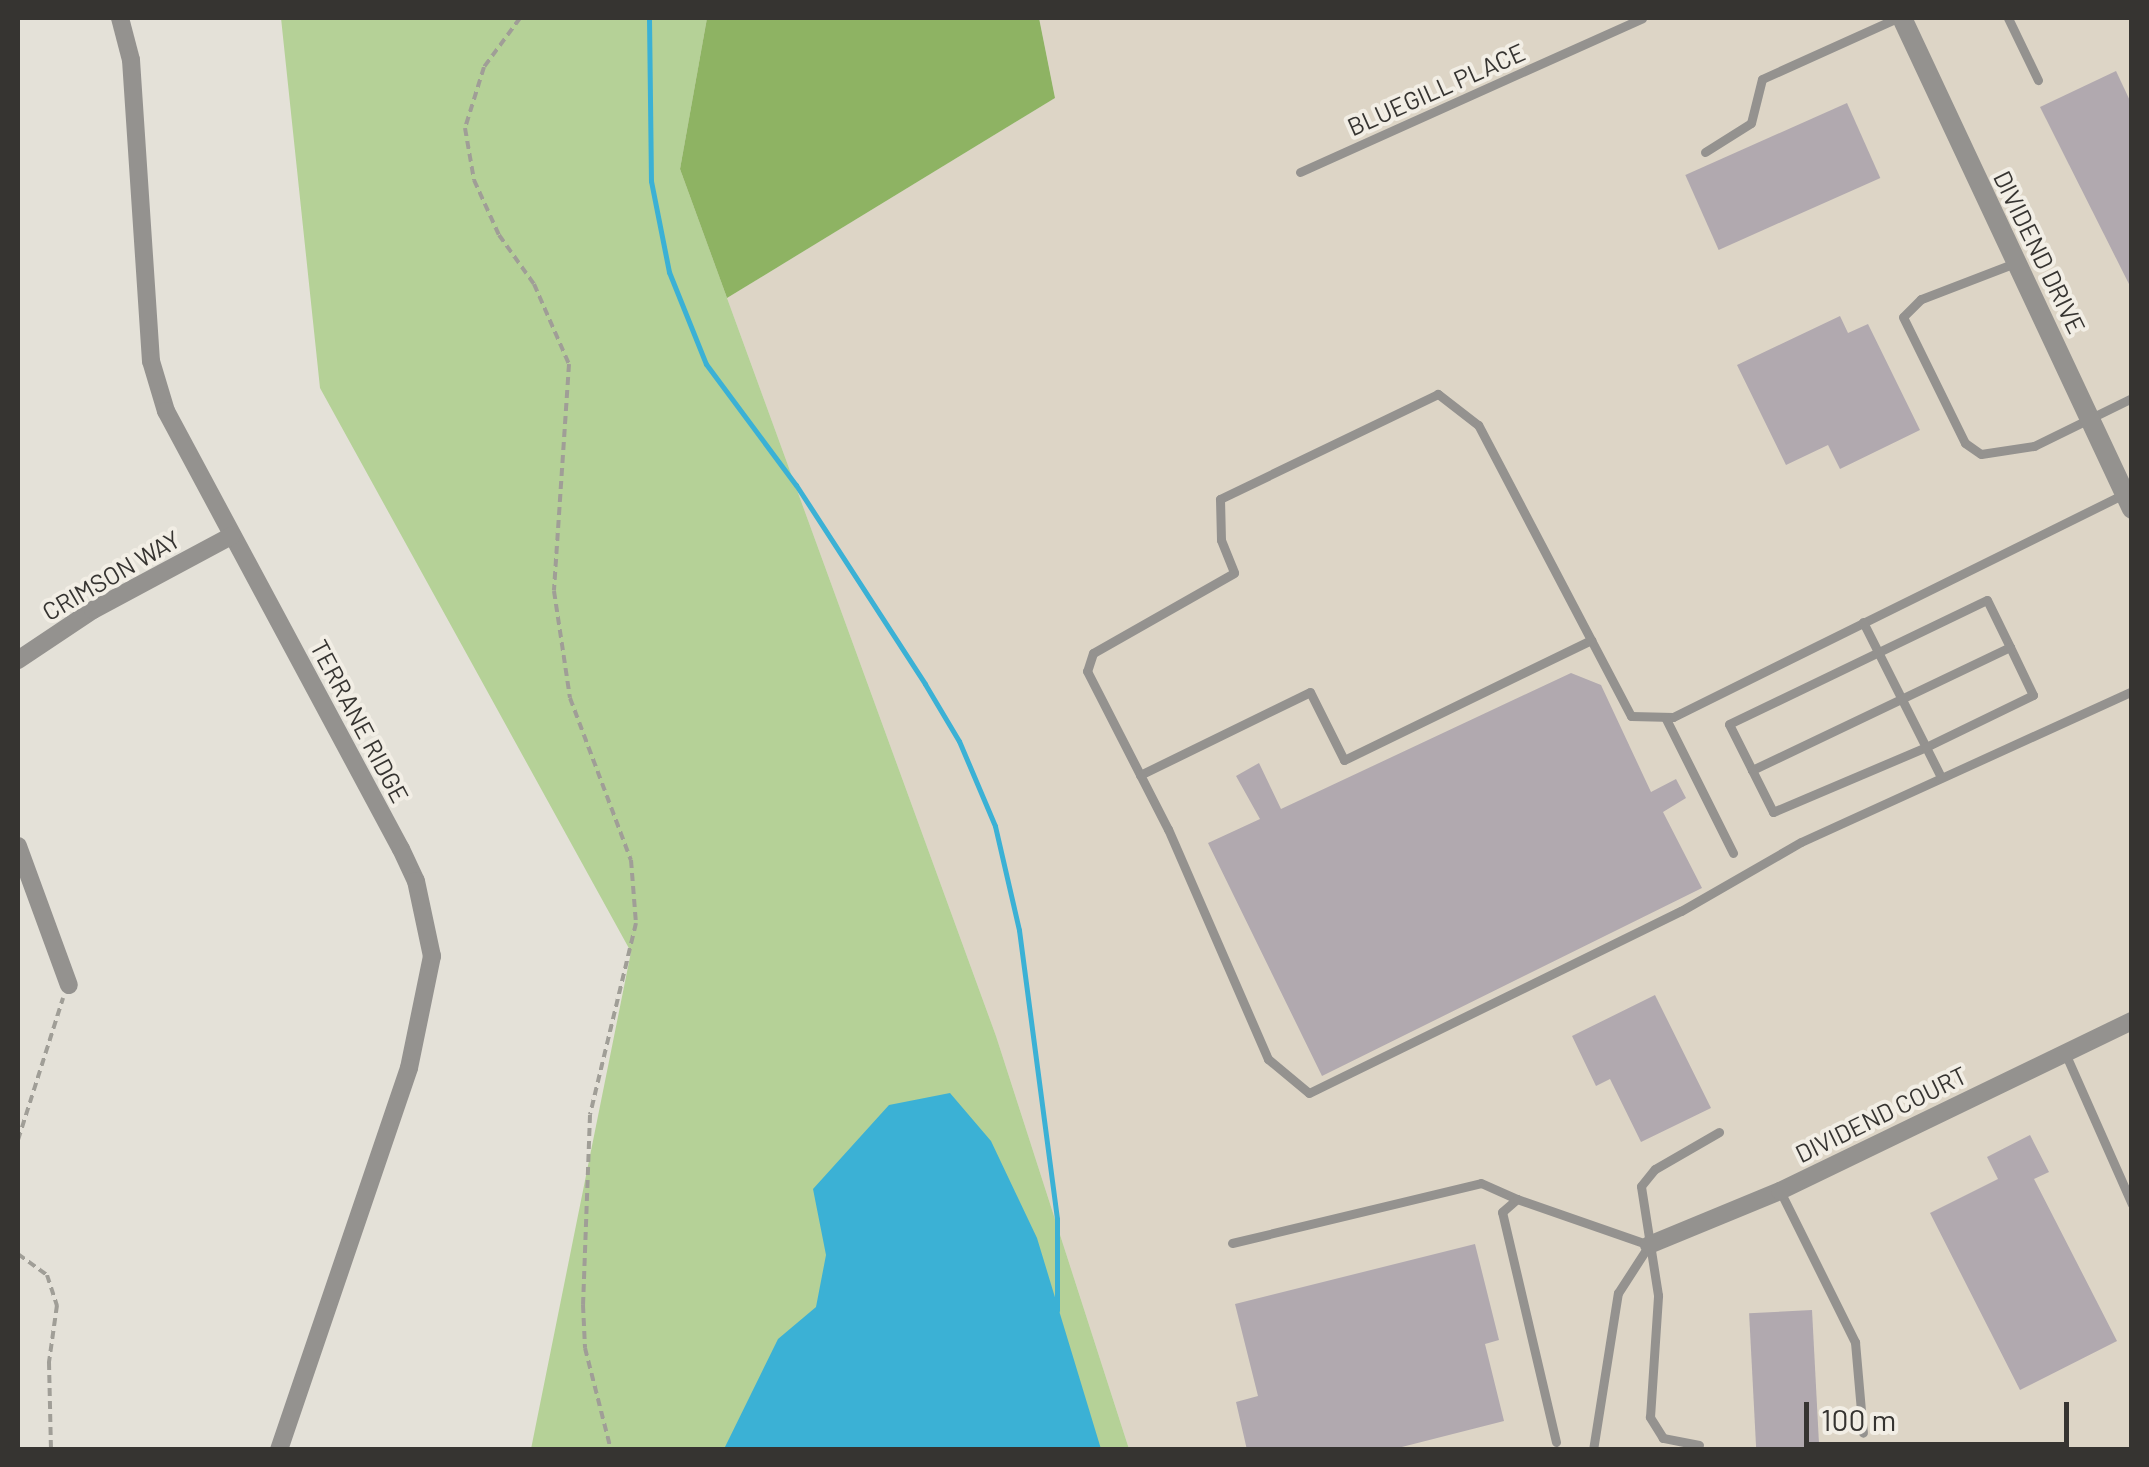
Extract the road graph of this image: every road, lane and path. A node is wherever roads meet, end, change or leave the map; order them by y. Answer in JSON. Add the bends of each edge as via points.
{"nodes":[{"id":1,"x":120,"y":18,"type":"edge"},
{"id":2,"x":520,"y":18,"type":"edge"},
{"id":3,"x":1642,"y":18,"type":"edge"},
{"id":4,"x":1900,"y":18,"type":"edge"},
{"id":5,"x":2008,"y":18,"type":"edge"},
{"id":6,"x":2038,"y":80,"type":"dead end"},
{"id":7,"x":1705,"y":152,"type":"dead end"},
{"id":8,"x":1300,"y":172,"type":"dead end"},
{"id":9,"x":2018,"y":262,"type":"junction"},
{"id":10,"x":2132,"y":398,"type":"edge"},
{"id":11,"x":2091,"y":417,"type":"junction"},
{"id":12,"x":2128,"y":502,"type":"edge"},
{"id":13,"x":231,"y":536,"type":"junction"},
{"id":14,"x":1863,"y":622,"type":"junction"},
{"id":15,"x":1591,"y":640,"type":"junction"},
{"id":16,"x":2010,"y":647,"type":"junction"},
{"id":17,"x":1878,"y":652,"type":"junction"},
{"id":18,"x":18,"y":660,"type":"edge"},
{"id":19,"x":2132,"y":691,"type":"edge"},
{"id":20,"x":1902,"y":700,"type":"junction"},
{"id":21,"x":1665,"y":717,"type":"junction"},
{"id":22,"x":1926,"y":747,"type":"junction"},
{"id":23,"x":1752,"y":770,"type":"junction"},
{"id":24,"x":1140,"y":776,"type":"junction"},
{"id":25,"x":1940,"y":778,"type":"junction"},
{"id":26,"x":18,"y":846,"type":"edge"},
{"id":27,"x":1733,"y":853,"type":"dead end"},
{"id":28,"x":69,"y":985,"type":"joint"},
{"id":29,"x":2132,"y":1021,"type":"edge"},
{"id":30,"x":2065,"y":1053,"type":"junction"},
{"id":31,"x":1719,"y":1132,"type":"dead end"},
{"id":32,"x":18,"y":1140,"type":"edge"},
{"id":33,"x":1780,"y":1191,"type":"junction"},
{"id":34,"x":1517,"y":1198,"type":"junction"},
{"id":35,"x":2132,"y":1204,"type":"edge"},
{"id":36,"x":1232,"y":1243,"type":"dead end"},
{"id":37,"x":1649,"y":1245,"type":"junction"},
{"id":38,"x":18,"y":1254,"type":"edge"},
{"id":39,"x":1863,"y":1433,"type":"dead end"},
{"id":40,"x":1556,"y":1442,"type":"dead end"},
{"id":41,"x":1699,"y":1445,"type":"dead end"},
{"id":42,"x":51,"y":1450,"type":"edge"},
{"id":43,"x":279,"y":1450,"type":"edge"},
{"id":44,"x":612,"y":1450,"type":"edge"},
{"id":45,"x":1593,"y":1450,"type":"edge"}],
"edges":[{"from":1,"to":13,"type":"street","name":"TERRANE RIDGE","via":[[131,60],[151,361],[166,411]]},
{"from":2,"to":44,"type":"path","via":[[484,67],[465,128],[474,180],[499,234],[534,284],[569,364],[554,591],[570,698],[631,860],[636,923],[590,1115],[583,1305],[586,1348]]},
{"from":3,"to":8,"type":"lane","name":"BLUEGILL PLACE"},
{"from":4,"to":7,"type":"lane","via":[[1762,79],[1752,123]]},
{"from":4,"to":9,"type":"street","name":"DIVIDEND DRIVE"},
{"from":5,"to":6,"type":"lane"},
{"from":9,"to":11,"type":"street","name":"DIVIDEND DRIVE"},
{"from":9,"to":11,"type":"lane","via":[[1921,299],[1902,317],[1908,330],[1957,433],[1982,454],[2034,446]]},
{"from":10,"to":11,"type":"lane"},
{"from":11,"to":12,"type":"street","name":"DIVIDEND DRIVE"},
{"from":12,"to":14,"type":"lane"},
{"from":13,"to":18,"type":"street","name":"CRIMSON WAY","via":[[92,610]]},
{"from":13,"to":43,"type":"street","name":"TERRANE RIDGE","via":[[408,865],[432,956],[409,1068]]},
{"from":14,"to":17,"type":"lane"},
{"from":14,"to":21,"type":"lane"},
{"from":15,"to":21,"type":"lane","via":[[1631,716]]},
{"from":15,"to":24,"type":"lane","via":[[1344,760],[1310,692]]},
{"from":15,"to":24,"type":"lane","via":[[1478,425],[1438,394],[1220,499],[1221,540],[1234,573],[1092,653],[1087,670]]},
{"from":16,"to":17,"type":"lane","via":[[1987,600]]},
{"from":16,"to":20,"type":"lane"},
{"from":16,"to":22,"type":"lane","via":[[2034,695]]},
{"from":17,"to":20,"type":"lane"},
{"from":17,"to":23,"type":"lane","via":[[1730,724]]},
{"from":19,"to":25,"type":"lane"},
{"from":20,"to":22,"type":"lane"},
{"from":20,"to":23,"type":"lane"},
{"from":21,"to":27,"type":"lane"},
{"from":22,"to":23,"type":"lane","via":[[1773,812]]},
{"from":22,"to":25,"type":"lane"},
{"from":24,"to":25,"type":"lane","via":[[1268,1058],[1309,1093]]},
{"from":26,"to":28,"type":"street"},
{"from":28,"to":32,"type":"path"},
{"from":29,"to":30,"type":"street","name":"DIVIDEND COURT"},
{"from":30,"to":33,"type":"street","name":"DIVIDEND COURT"},
{"from":30,"to":35,"type":"lane"},
{"from":31,"to":37,"type":"lane","via":[[1654,1169],[1641,1186]]},
{"from":33,"to":37,"type":"street","name":"DIVIDEND COURT"},
{"from":33,"to":39,"type":"lane","via":[[1855,1342]]},
{"from":34,"to":36,"type":"lane","via":[[1481,1183]]},
{"from":34,"to":37,"type":"lane"},
{"from":34,"to":40,"type":"lane","via":[[1502,1212]]},
{"from":37,"to":41,"type":"lane","via":[[1658,1295],[1650,1417],[1663,1438]]},
{"from":37,"to":45,"type":"lane","via":[[1618,1293]]},
{"from":38,"to":42,"type":"path","via":[[47,1275],[57,1304],[49,1362]]}]}
